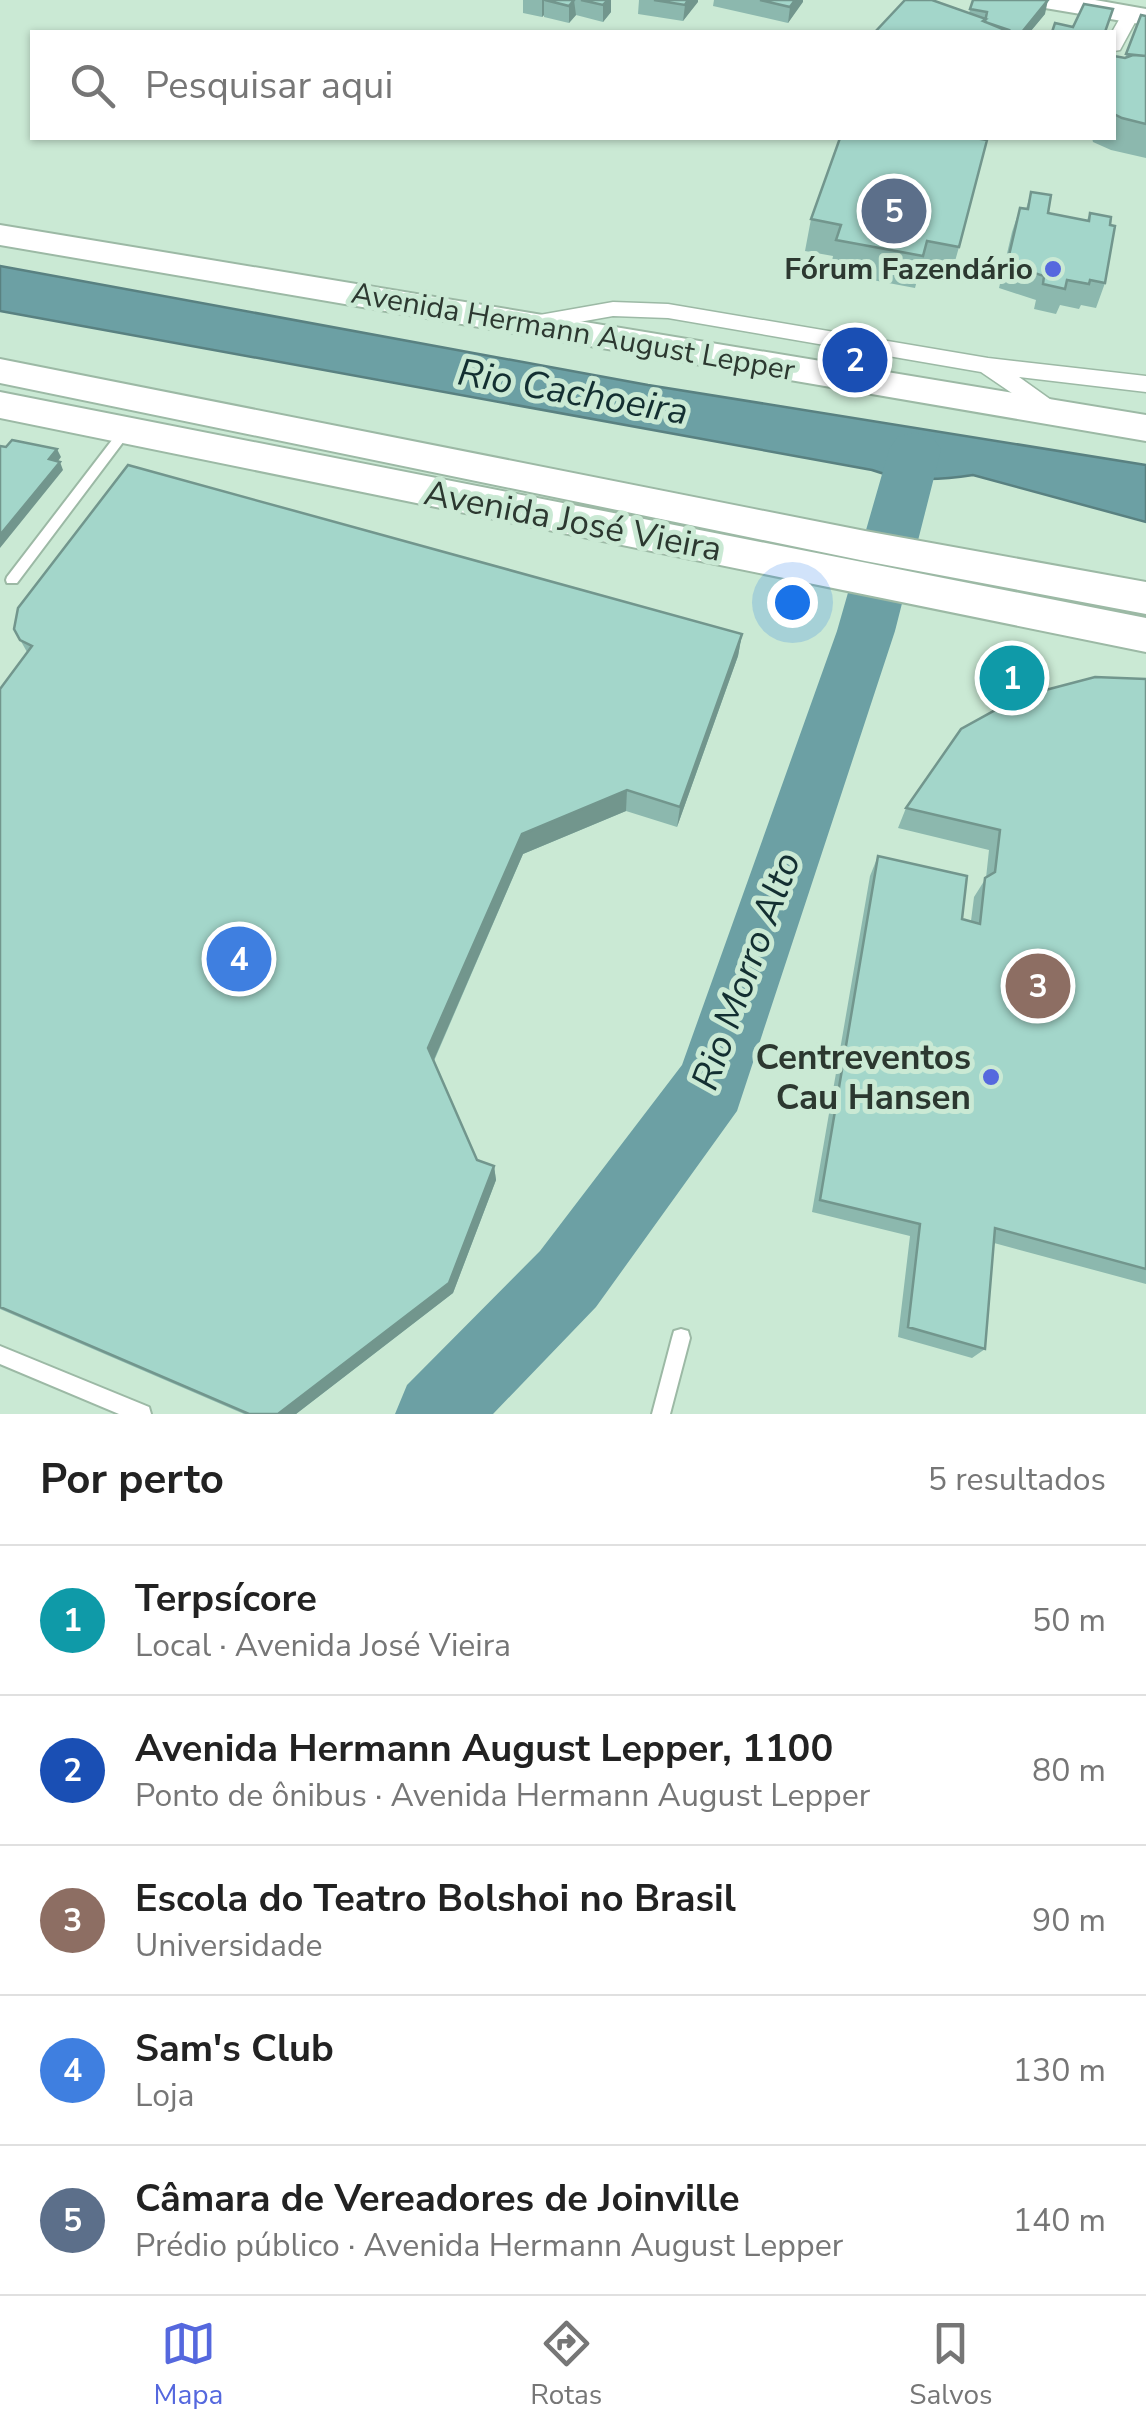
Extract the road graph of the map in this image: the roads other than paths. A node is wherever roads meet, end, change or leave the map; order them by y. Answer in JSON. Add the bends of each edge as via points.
{"nodes":[{"id":1,"x":1045,"y":0,"type":"edge"},
{"id":2,"x":1138,"y":12,"type":"edge"},
{"id":3,"x":1116,"y":43,"type":"edge"},
{"id":4,"x":0,"y":235,"type":"edge"},
{"id":5,"x":528,"y":324,"type":"junction"},
{"id":6,"x":988,"y":366,"type":"junction"},
{"id":7,"x":0,"y":371,"type":"edge"},
{"id":8,"x":1146,"y":384,"type":"edge"},
{"id":9,"x":0,"y":405,"type":"edge"},
{"id":10,"x":1053,"y":413,"type":"junction"},
{"id":11,"x":1146,"y":428,"type":"edge"},
{"id":12,"x":126,"y":430,"type":"junction"},
{"id":13,"x":861,"y":562,"type":"junction"},
{"id":14,"x":904,"y":571,"type":"junction"},
{"id":15,"x":12,"y":580,"type":"dead end"},
{"id":16,"x":1146,"y":598,"type":"edge"},
{"id":17,"x":1146,"y":635,"type":"edge"},
{"id":18,"x":681,"y":1338,"type":"dead end"},
{"id":19,"x":0,"y":1356,"type":"edge"},
{"id":20,"x":107,"y":1407,"type":"edge"},
{"id":21,"x":142,"y":1414,"type":"edge"},
{"id":22,"x":661,"y":1414,"type":"edge"}],
"edges":[{"from":1,"to":2,"type":"main road"},
{"from":2,"to":3,"type":"street"},
{"from":4,"to":5,"type":"main road","name":"Avenida Hermann August Lepper"},
{"from":5,"to":6,"type":"street","via":[[613,309],[668,311]]},
{"from":5,"to":10,"type":"main road","name":"Avenida Hermann August Lepper"},
{"from":6,"to":8,"type":"street"},
{"from":6,"to":10,"type":"street"},
{"from":7,"to":13,"type":"main road","name":"Avenida José Vieira"},
{"from":9,"to":12,"type":"main road","name":"Avenida José Vieira"},
{"from":10,"to":11,"type":"main road","name":"Avenida Hermann August Lepper"},
{"from":12,"to":13,"type":"main road","name":"Avenida José Vieira"},
{"from":12,"to":15,"type":"lane"},
{"from":13,"to":14,"type":"main road","name":"Avenida José Vieira"},
{"from":14,"to":16,"type":"main road","name":"Avenida José Vieira"},
{"from":14,"to":17,"type":"main road","name":"Avenida José Vieira"},
{"from":18,"to":22,"type":"lane"},
{"from":19,"to":20,"type":"lane"},
{"from":20,"to":21,"type":"lane"}]}
